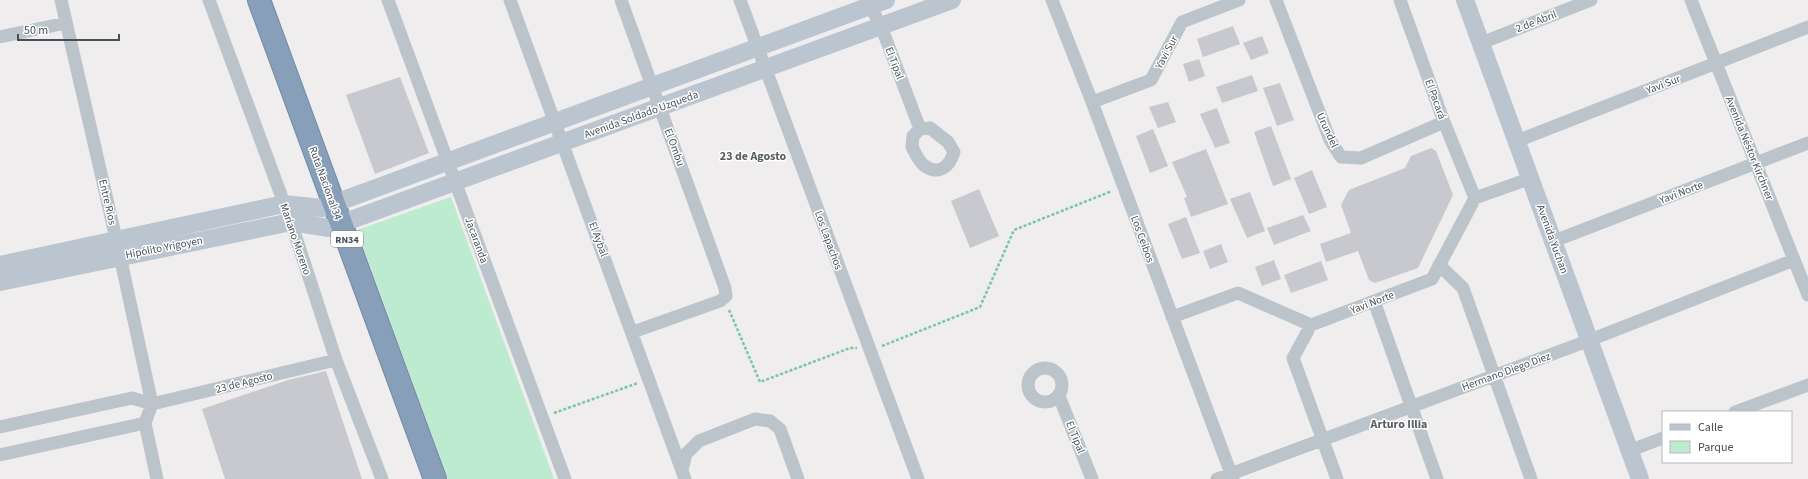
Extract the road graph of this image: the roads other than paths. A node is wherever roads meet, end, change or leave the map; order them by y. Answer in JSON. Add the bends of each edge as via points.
{"nodes":[{"id":1,"x":61,"y":0,"type":"edge"},
{"id":2,"x":209,"y":0,"type":"edge"},
{"id":3,"x":245,"y":0,"type":"edge"},
{"id":4,"x":259,"y":0,"type":"edge"},
{"id":5,"x":388,"y":0,"type":"edge"},
{"id":6,"x":510,"y":0,"type":"edge"},
{"id":7,"x":621,"y":0,"type":"edge"},
{"id":8,"x":740,"y":0,"type":"edge"},
{"id":9,"x":952,"y":0,"type":"edge"},
{"id":10,"x":1052,"y":0,"type":"edge"},
{"id":11,"x":1239,"y":0,"type":"edge"},
{"id":12,"x":1276,"y":0,"type":"edge"},
{"id":13,"x":1400,"y":0,"type":"edge"},
{"id":14,"x":1465,"y":0,"type":"edge"},
{"id":15,"x":1591,"y":0,"type":"edge"},
{"id":16,"x":1691,"y":0,"type":"edge"},
{"id":17,"x":874,"y":2,"type":"edge"},
{"id":18,"x":66,"y":22,"type":"junction"},
{"id":19,"x":881,"y":26,"type":"junction"},
{"id":20,"x":1808,"y":27,"type":"edge"},
{"id":21,"x":0,"y":37,"type":"edge"},
{"id":22,"x":1481,"y":43,"type":"junction"},
{"id":23,"x":758,"y":47,"type":"junction"},
{"id":24,"x":1716,"y":63,"type":"junction"},
{"id":25,"x":766,"y":68,"type":"junction"},
{"id":26,"x":653,"y":86,"type":"junction"},
{"id":27,"x":1092,"y":102,"type":"junction"},
{"id":28,"x":660,"y":107,"type":"junction"},
{"id":29,"x":555,"y":122,"type":"junction"},
{"id":30,"x":1444,"y":122,"type":"junction"},
{"id":31,"x":920,"y":129,"type":"dead end"},
{"id":32,"x":1517,"y":141,"type":"junction"},
{"id":33,"x":563,"y":143,"type":"junction"},
{"id":34,"x":1808,"y":143,"type":"edge"},
{"id":35,"x":448,"y":162,"type":"junction"},
{"id":36,"x":1756,"y":163,"type":"junction"},
{"id":37,"x":1531,"y":178,"type":"junction"},
{"id":38,"x":456,"y":182,"type":"junction"},
{"id":39,"x":1475,"y":198,"type":"junction"},
{"id":40,"x":284,"y":204,"type":"junction"},
{"id":41,"x":328,"y":206,"type":"junction"},
{"id":42,"x":291,"y":222,"type":"junction"},
{"id":43,"x":335,"y":226,"type":"junction"},
{"id":44,"x":1554,"y":241,"type":"junction"},
{"id":45,"x":118,"y":248,"type":"junction"},
{"id":46,"x":1794,"y":260,"type":"junction"},
{"id":47,"x":0,"y":265,"type":"edge"},
{"id":48,"x":1439,"y":265,"type":"junction"},
{"id":49,"x":0,"y":282,"type":"edge"},
{"id":50,"x":1808,"y":295,"type":"edge"},
{"id":51,"x":1374,"y":301,"type":"junction"},
{"id":52,"x":1172,"y":317,"type":"junction"},
{"id":53,"x":1311,"y":325,"type":"junction"},
{"id":54,"x":633,"y":332,"type":"junction"},
{"id":55,"x":1590,"y":340,"type":"junction"},
{"id":56,"x":336,"y":360,"type":"junction"},
{"id":57,"x":1494,"y":375,"type":"junction"},
{"id":58,"x":1808,"y":385,"type":"edge"},
{"id":59,"x":1059,"y":396,"type":"dead end"},
{"id":60,"x":152,"y":404,"type":"junction"},
{"id":61,"x":1411,"y":406,"type":"junction"},
{"id":62,"x":1738,"y":411,"type":"edge"},
{"id":63,"x":145,"y":423,"type":"junction"},
{"id":64,"x":0,"y":427,"type":"edge"},
{"id":65,"x":1662,"y":438,"type":"edge"},
{"id":66,"x":1323,"y":440,"type":"junction"},
{"id":67,"x":1631,"y":450,"type":"junction"},
{"id":68,"x":0,"y":455,"type":"edge"},
{"id":69,"x":684,"y":474,"type":"edge"},
{"id":70,"x":1232,"y":476,"type":"edge"},
{"id":71,"x":157,"y":479,"type":"edge"},
{"id":72,"x":382,"y":479,"type":"edge"},
{"id":73,"x":420,"y":479,"type":"edge"},
{"id":74,"x":435,"y":479,"type":"edge"},
{"id":75,"x":565,"y":479,"type":"edge"},
{"id":76,"x":798,"y":479,"type":"edge"},
{"id":77,"x":918,"y":479,"type":"edge"},
{"id":78,"x":1092,"y":479,"type":"edge"},
{"id":79,"x":1217,"y":479,"type":"edge"},
{"id":80,"x":1337,"y":479,"type":"edge"},
{"id":81,"x":1437,"y":479,"type":"edge"},
{"id":82,"x":1532,"y":479,"type":"edge"},
{"id":83,"x":1640,"y":479,"type":"edge"}],
"edges":[{"from":1,"to":18,"type":"street","name":"Entre Ríos"},
{"from":2,"to":40,"type":"street","name":"Mariano Moreno"},
{"from":3,"to":41,"type":"highway","name":"Ruta Nacional 34","number":"RN34"},
{"from":4,"to":41,"type":"highway","name":"Ruta Nacional 34","number":"RN34"},
{"from":5,"to":35,"type":"street","name":"Jacaranda"},
{"from":6,"to":29,"type":"street","name":"El Aybal"},
{"from":7,"to":26,"type":"street","name":"El Ombu"},
{"from":8,"to":23,"type":"street","name":"Los Lapachos"},
{"from":9,"to":19,"type":"street","name":"Avenida Soldado Uzqueda"},
{"from":10,"to":27,"type":"street","name":"Los Ceibos"},
{"from":11,"to":27,"type":"street","name":"Yavi Sur","via":[[1182,22],[1151,80]]},
{"from":12,"to":30,"type":"street","name":"Urundel","via":[[1330,140],[1341,157],[1361,158]]},
{"from":13,"to":30,"type":"street","name":"El Pacará"},
{"from":14,"to":22,"type":"street","name":"Avenida Yuchan"},
{"from":15,"to":22,"type":"street","name":"2 de Abril"},
{"from":16,"to":24,"type":"street","name":"Avenida Néstor Kirchner"},
{"from":17,"to":19,"type":"street","name":"El Tipal"},
{"from":17,"to":23,"type":"street","name":"Avenida Soldado Uzqueda"},
{"from":18,"to":21,"type":"street"},
{"from":18,"to":45,"type":"street","name":"Entre Ríos"},
{"from":19,"to":25,"type":"street","name":"Avenida Soldado Uzqueda"},
{"from":19,"to":31,"type":"street","name":"El Tipal"},
{"from":20,"to":24,"type":"street","name":"Yavi Sur"},
{"from":22,"to":32,"type":"street","name":"Avenida Yuchan"},
{"from":23,"to":25,"type":"street","name":"Los Lapachos"},
{"from":23,"to":26,"type":"street","name":"Avenida Soldado Uzqueda"},
{"from":24,"to":32,"type":"street","name":"Yavi Sur"},
{"from":24,"to":36,"type":"street","name":"Avenida Néstor Kirchner"},
{"from":25,"to":28,"type":"street","name":"Avenida Soldado Uzqueda"},
{"from":25,"to":77,"type":"street","name":"Los Lapachos"},
{"from":26,"to":28,"type":"street","name":"El Ombu"},
{"from":26,"to":29,"type":"street","name":"Avenida Soldado Uzqueda"},
{"from":27,"to":52,"type":"street","name":"Los Ceibos"},
{"from":28,"to":33,"type":"street","name":"Avenida Soldado Uzqueda"},
{"from":28,"to":54,"type":"street","name":"El Ombu","via":[[725,288],[725,297]]},
{"from":29,"to":33,"type":"street","name":"El Aybal"},
{"from":29,"to":35,"type":"street","name":"Avenida Soldado Uzqueda"},
{"from":30,"to":39,"type":"street","name":"El Pacará"},
{"from":32,"to":37,"type":"street","name":"Avenida Yuchan"},
{"from":33,"to":38,"type":"street","name":"Avenida Soldado Uzqueda"},
{"from":33,"to":54,"type":"street","name":"El Aybal"},
{"from":34,"to":36,"type":"street","name":"Yavi Norte"},
{"from":35,"to":38,"type":"street","name":"Jacaranda"},
{"from":35,"to":41,"type":"street","name":"Avenida Soldado Uzqueda"},
{"from":36,"to":44,"type":"street","name":"Yavi Norte"},
{"from":36,"to":46,"type":"street","name":"Avenida Néstor Kirchner"},
{"from":37,"to":39,"type":"street"},
{"from":37,"to":44,"type":"street","name":"Avenida Yuchan"},
{"from":38,"to":43,"type":"street","name":"Avenida Soldado Uzqueda"},
{"from":38,"to":75,"type":"street","name":"Jacaranda"},
{"from":39,"to":48,"type":"street","name":"Yavi Norte"},
{"from":40,"to":41,"type":"street","name":"Hipólito Yrigoyen"},
{"from":40,"to":42,"type":"street","name":"Mariano Moreno"},
{"from":40,"to":45,"type":"street","name":"Hipólito Yrigoyen"},
{"from":41,"to":43,"type":"highway","name":"Ruta Nacional 34","number":"RN34"},
{"from":42,"to":43,"type":"street","name":"Hipólito Yrigoyen"},
{"from":42,"to":45,"type":"street","name":"Hipólito Yrigoyen"},
{"from":42,"to":56,"type":"street","name":"Mariano Moreno"},
{"from":43,"to":73,"type":"highway","name":"Ruta Nacional 34","number":"RN34"},
{"from":43,"to":74,"type":"highway","name":"Ruta Nacional 34","number":"RN34"},
{"from":44,"to":55,"type":"street","name":"Avenida Yuchan"},
{"from":45,"to":47,"type":"street","name":"Hipólito Yrigoyen"},
{"from":45,"to":49,"type":"street","name":"Hipólito Yrigoyen"},
{"from":45,"to":60,"type":"street","name":"Entre Ríos"},
{"from":46,"to":50,"type":"street","name":"Avenida Néstor Kirchner"},
{"from":46,"to":55,"type":"street","name":"Hermano Diego Diez"},
{"from":48,"to":51,"type":"street","name":"Yavi Norte","via":[[1432,279]]},
{"from":48,"to":57,"type":"street","via":[[1463,288]]},
{"from":51,"to":53,"type":"street","name":"Yavi Norte"},
{"from":51,"to":61,"type":"street"},
{"from":52,"to":53,"type":"street","via":[[1238,293]]},
{"from":52,"to":70,"type":"street","name":"Los Ceibos"},
{"from":53,"to":66,"type":"street","via":[[1293,358]]},
{"from":54,"to":69,"type":"street","name":"El Aybal"},
{"from":55,"to":57,"type":"street","name":"Hermano Diego Diez"},
{"from":55,"to":67,"type":"street","name":"Avenida Yuchan"},
{"from":56,"to":60,"type":"street","name":"23 de Agosto"},
{"from":56,"to":72,"type":"street","name":"Mariano Moreno"},
{"from":57,"to":61,"type":"street","name":"Hermano Diego Diez"},
{"from":57,"to":82,"type":"street"},
{"from":58,"to":62,"type":"street"},
{"from":59,"to":78,"type":"street","name":"El Tipal"},
{"from":60,"to":63,"type":"street"},
{"from":60,"to":64,"type":"street","via":[[132,398]]},
{"from":61,"to":66,"type":"street","name":"Hermano Diego Diez"},
{"from":61,"to":81,"type":"street"},
{"from":63,"to":68,"type":"street"},
{"from":63,"to":71,"type":"street"},
{"from":65,"to":67,"type":"street"},
{"from":66,"to":70,"type":"street","name":"Hermano Diego Diez"},
{"from":66,"to":80,"type":"street"},
{"from":67,"to":83,"type":"street","name":"Avenida Yuchan"},
{"from":69,"to":76,"type":"street","via":[[686,454],[699,441],[755,419],[770,421],[780,429]]},
{"from":70,"to":79,"type":"street","name":"Hermano Diego Diez"}]}
